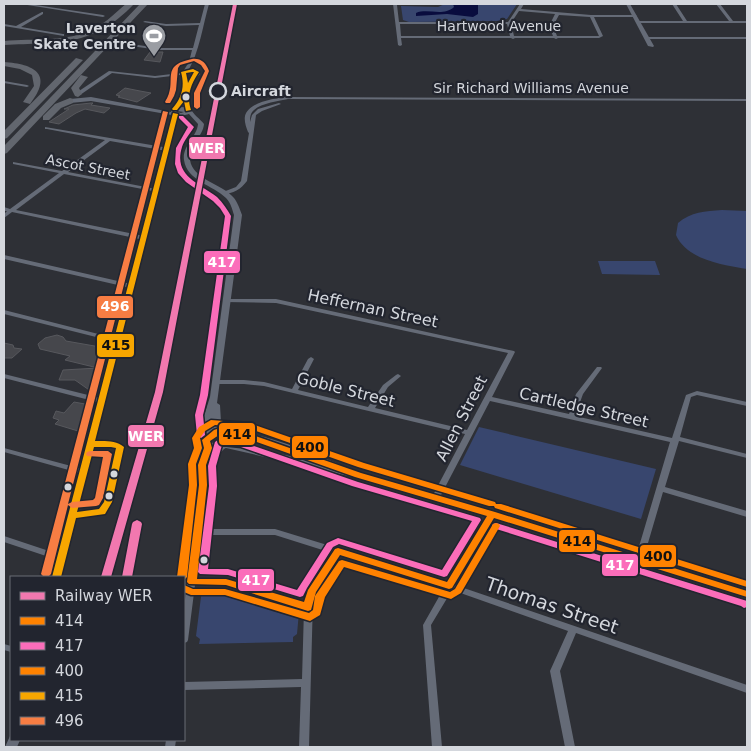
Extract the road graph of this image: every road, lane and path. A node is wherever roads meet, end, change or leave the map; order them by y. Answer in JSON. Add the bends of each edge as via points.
{"nodes":[{"id":1,"x":23,"y":4,"type":"edge"},
{"id":2,"x":60,"y":4,"type":"edge"},
{"id":3,"x":131,"y":4,"type":"edge"},
{"id":4,"x":146,"y":4,"type":"edge"},
{"id":5,"x":207,"y":4,"type":"edge"},
{"id":6,"x":395,"y":4,"type":"edge"},
{"id":7,"x":435,"y":4,"type":"edge"},
{"id":8,"x":522,"y":4,"type":"edge"},
{"id":9,"x":628,"y":4,"type":"edge"},
{"id":10,"x":674,"y":4,"type":"edge"},
{"id":11,"x":718,"y":4,"type":"edge"},
{"id":12,"x":52,"y":8,"type":"junction"},
{"id":13,"x":518,"y":10,"type":"junction"},
{"id":14,"x":42,"y":13,"type":"dead end"},
{"id":15,"x":558,"y":13,"type":"junction"},
{"id":16,"x":103,"y":16,"type":"dead end"},
{"id":17,"x":591,"y":16,"type":"junction"},
{"id":18,"x":636,"y":19,"type":"junction"},
{"id":19,"x":145,"y":22,"type":"dead end"},
{"id":20,"x":686,"y":22,"type":"junction"},
{"id":21,"x":732,"y":22,"type":"junction"},
{"id":22,"x":747,"y":22,"type":"edge"},
{"id":23,"x":397,"y":23,"type":"junction"},
{"id":24,"x":509,"y":23,"type":"junction"},
{"id":25,"x":202,"y":24,"type":"junction"},
{"id":26,"x":4,"y":25,"type":"edge"},
{"id":27,"x":16,"y":27,"type":"junction"},
{"id":28,"x":63,"y":35,"type":"dead end"},
{"id":29,"x":399,"y":37,"type":"junction"},
{"id":30,"x":513,"y":38,"type":"junction"},
{"id":31,"x":556,"y":38,"type":"junction"},
{"id":32,"x":647,"y":38,"type":"junction"},
{"id":33,"x":747,"y":38,"type":"edge"},
{"id":34,"x":4,"y":43,"type":"edge"},
{"id":35,"x":124,"y":44,"type":"dead end"},
{"id":36,"x":400,"y":45,"type":"dead end"},
{"id":37,"x":651,"y":46,"type":"dead end"},
{"id":38,"x":89,"y":49,"type":"dead end"},
{"id":39,"x":195,"y":49,"type":"junction"},
{"id":40,"x":82,"y":56,"type":"dead end"},
{"id":41,"x":191,"y":62,"type":"junction"},
{"id":42,"x":4,"y":64,"type":"edge"},
{"id":43,"x":197,"y":72,"type":"junction"},
{"id":44,"x":184,"y":73,"type":"junction"},
{"id":45,"x":4,"y":82,"type":"edge"},
{"id":46,"x":27,"y":86,"type":"dead end"},
{"id":47,"x":78,"y":94,"type":"junction"},
{"id":48,"x":314,"y":98,"type":"junction"},
{"id":49,"x":103,"y":100,"type":"junction"},
{"id":50,"x":747,"y":100,"type":"edge"},
{"id":51,"x":70,"y":101,"type":"joint"},
{"id":52,"x":269,"y":102,"type":"junction"},
{"id":53,"x":274,"y":105,"type":"junction"},
{"id":54,"x":175,"y":112,"type":"junction"},
{"id":55,"x":185,"y":112,"type":"junction"},
{"id":56,"x":4,"y":125,"type":"edge"},
{"id":57,"x":47,"y":128,"type":"dead end"},
{"id":58,"x":172,"y":128,"type":"junction"},
{"id":59,"x":250,"y":132,"type":"junction"},
{"id":60,"x":4,"y":136,"type":"edge"},
{"id":61,"x":109,"y":139,"type":"junction"},
{"id":62,"x":167,"y":149,"type":"junction"},
{"id":63,"x":4,"y":151,"type":"edge"},
{"id":64,"x":4,"y":159,"type":"edge"},
{"id":65,"x":15,"y":164,"type":"dead end"},
{"id":66,"x":63,"y":173,"type":"junction"},
{"id":67,"x":156,"y":190,"type":"junction"},
{"id":68,"x":224,"y":191,"type":"junction"},
{"id":69,"x":4,"y":209,"type":"edge"},
{"id":70,"x":11,"y":211,"type":"junction"},
{"id":71,"x":4,"y":216,"type":"edge"},
{"id":72,"x":144,"y":238,"type":"junction"},
{"id":73,"x":4,"y":258,"type":"edge"},
{"id":74,"x":131,"y":286,"type":"junction"},
{"id":75,"x":227,"y":301,"type":"junction"},
{"id":76,"x":4,"y":312,"type":"edge"},
{"id":77,"x":116,"y":340,"type":"junction"},
{"id":78,"x":512,"y":352,"type":"joint"},
{"id":79,"x":312,"y":359,"type":"dead end"},
{"id":80,"x":599,"y":368,"type":"dead end"},
{"id":81,"x":4,"y":376,"type":"edge"},
{"id":82,"x":398,"y":376,"type":"dead end"},
{"id":83,"x":216,"y":382,"type":"junction"},
{"id":84,"x":294,"y":391,"type":"junction"},
{"id":85,"x":487,"y":398,"type":"junction"},
{"id":86,"x":101,"y":401,"type":"junction"},
{"id":87,"x":747,"y":404,"type":"edge"},
{"id":88,"x":370,"y":410,"type":"junction"},
{"id":89,"x":571,"y":418,"type":"junction"},
{"id":90,"x":219,"y":433,"type":"junction"},
{"id":91,"x":469,"y":433,"type":"junction"},
{"id":92,"x":675,"y":440,"type":"junction"},
{"id":93,"x":208,"y":445,"type":"junction"},
{"id":94,"x":224,"y":447,"type":"junction"},
{"id":95,"x":4,"y":450,"type":"edge"},
{"id":96,"x":747,"y":456,"type":"edge"},
{"id":97,"x":83,"y":472,"type":"junction"},
{"id":98,"x":358,"y":475,"type":"junction"},
{"id":99,"x":203,"y":485,"type":"junction"},
{"id":100,"x":660,"y":488,"type":"junction"},
{"id":101,"x":436,"y":496,"type":"junction"},
{"id":102,"x":492,"y":514,"type":"junction"},
{"id":103,"x":747,"y":514,"type":"edge"},
{"id":104,"x":198,"y":532,"type":"junction"},
{"id":105,"x":4,"y":539,"type":"edge"},
{"id":106,"x":338,"y":551,"type":"junction"},
{"id":107,"x":62,"y":554,"type":"junction"},
{"id":108,"x":639,"y":560,"type":"junction"},
{"id":109,"x":56,"y":576,"type":"edge"},
{"id":110,"x":192,"y":582,"type":"junction"},
{"id":111,"x":449,"y":586,"type":"junction"},
{"id":112,"x":747,"y":594,"type":"edge"},
{"id":113,"x":308,"y":607,"type":"junction"},
{"id":114,"x":573,"y":630,"type":"junction"},
{"id":115,"x":185,"y":633,"type":"edge"},
{"id":116,"x":306,"y":683,"type":"junction"},
{"id":117,"x":185,"y":686,"type":"edge"},
{"id":118,"x":747,"y":689,"type":"edge"},
{"id":119,"x":304,"y":747,"type":"edge"},
{"id":120,"x":438,"y":747,"type":"edge"},
{"id":121,"x":570,"y":747,"type":"edge"}],
"edges":[{"from":1,"to":12,"type":"street"},
{"from":2,"to":12,"type":"street"},
{"from":3,"to":34,"type":"highway","via":[[104,26],[86,35],[55,41]]},
{"from":3,"to":38,"type":"highway"},
{"from":4,"to":47,"type":"highway","via":[[123,35],[76,86]]},
{"from":4,"to":63,"type":"highway"},
{"from":5,"to":25,"type":"street"},
{"from":6,"to":7,"type":"street"},
{"from":6,"to":23,"type":"street"},
{"from":8,"to":13,"type":"street"},
{"from":9,"to":18,"type":"street"},
{"from":10,"to":20,"type":"street"},
{"from":11,"to":21,"type":"street"},
{"from":12,"to":16,"type":"street"},
{"from":13,"to":15,"type":"street"},
{"from":13,"to":24,"type":"street"},
{"from":14,"to":27,"type":"street"},
{"from":15,"to":17,"type":"street"},
{"from":15,"to":31,"type":"street","via":[[552,26]]},
{"from":17,"to":18,"type":"street"},
{"from":17,"to":31,"type":"street","name":"Hartwood Avenue","via":[[600,37]]},
{"from":18,"to":20,"type":"street"},
{"from":18,"to":32,"type":"street"},
{"from":19,"to":25,"type":"street"},
{"from":20,"to":21,"type":"street"},
{"from":21,"to":22,"type":"street"},
{"from":23,"to":24,"type":"street"},
{"from":23,"to":29,"type":"street"},
{"from":24,"to":30,"type":"street"},
{"from":25,"to":39,"type":"street"},
{"from":26,"to":27,"type":"street"},
{"from":27,"to":28,"type":"street"},
{"from":29,"to":30,"type":"street","name":"Hartwood Avenue"},
{"from":29,"to":36,"type":"street"},
{"from":30,"to":31,"type":"street","name":"Hartwood Avenue"},
{"from":32,"to":33,"type":"street"},
{"from":32,"to":37,"type":"street"},
{"from":35,"to":39,"type":"street","via":[[159,49]]},
{"from":39,"to":41,"type":"street"},
{"from":40,"to":60,"type":"highway"},
{"from":41,"to":43,"type":"street"},
{"from":41,"to":44,"type":"street"},
{"from":42,"to":56,"type":"highway","via":[[30,71],[39,83],[34,94]]},
{"from":43,"to":44,"type":"street"},
{"from":43,"to":55,"type":"street","via":[[189,82]]},
{"from":44,"to":47,"type":"street","via":[[154,77],[113,71]]},
{"from":44,"to":54,"type":"street","via":[[183,95]]},
{"from":45,"to":46,"type":"street"},
{"from":47,"to":49,"type":"street"},
{"from":48,"to":50,"type":"street","name":"Sir Richard Williams Avenue"},
{"from":48,"to":52,"type":"street","name":"Sir Richard Williams Avenue"},
{"from":48,"to":53,"type":"street","name":"Sir Richard Williams Avenue"},
{"from":49,"to":51,"type":"street"},
{"from":49,"to":54,"type":"street"},
{"from":51,"to":64,"type":"highway","via":[[58,106]]},
{"from":52,"to":53,"type":"street"},
{"from":52,"to":59,"type":"street","name":"Sir Richard Williams Avenue","via":[[248,113]]},
{"from":53,"to":59,"type":"street","name":"Sir Richard Williams Avenue","via":[[255,113]]},
{"from":54,"to":55,"type":"street"},
{"from":54,"to":58,"type":"street"},
{"from":55,"to":58,"type":"street"},
{"from":55,"to":68,"type":"street","via":[[201,126],[186,157],[189,167]]},
{"from":57,"to":61,"type":"street"},
{"from":58,"to":62,"type":"street"},
{"from":59,"to":68,"type":"street","name":"Sir Richard Williams Avenue","via":[[244,182]]},
{"from":61,"to":62,"type":"street"},
{"from":61,"to":66,"type":"street"},
{"from":62,"to":67,"type":"street"},
{"from":65,"to":66,"type":"street","name":"Ascot Street"},
{"from":66,"to":67,"type":"street","name":"Ascot Street"},
{"from":66,"to":70,"type":"street"},
{"from":67,"to":72,"type":"street"},
{"from":68,"to":75,"type":"street","via":[[234,203],[238,215]]},
{"from":69,"to":70,"type":"street"},
{"from":70,"to":71,"type":"street"},
{"from":70,"to":72,"type":"street"},
{"from":72,"to":74,"type":"street"},
{"from":73,"to":74,"type":"street"},
{"from":74,"to":77,"type":"street"},
{"from":75,"to":78,"type":"street","name":"Heffernan Street","via":[[276,301]]},
{"from":75,"to":83,"type":"street"},
{"from":76,"to":77,"type":"street"},
{"from":77,"to":86,"type":"street"},
{"from":78,"to":85,"type":"street","name":"Allen Street"},
{"from":79,"to":84,"type":"street"},
{"from":80,"to":89,"type":"street","via":[[580,394]]},
{"from":81,"to":86,"type":"street"},
{"from":82,"to":88,"type":"street","via":[[385,386]]},
{"from":83,"to":84,"type":"street","name":"Goble Street","via":[[244,382]]},
{"from":83,"to":90,"type":"street","via":[[209,416]]},
{"from":84,"to":88,"type":"street","name":"Goble Street"},
{"from":85,"to":89,"type":"street","name":"Cartledge Street"},
{"from":85,"to":91,"type":"street","name":"Allen Street"},
{"from":86,"to":97,"type":"street"},
{"from":87,"to":92,"type":"street","via":[[692,394],[687,399]]},
{"from":88,"to":91,"type":"street","name":"Goble Street"},
{"from":89,"to":92,"type":"street","name":"Cartledge Street"},
{"from":90,"to":93,"type":"street","via":[[206,440]]},
{"from":90,"to":94,"type":"street","via":[[230,441]]},
{"from":90,"to":98,"type":"street","via":[[244,435]]},
{"from":91,"to":101,"type":"street","name":"Allen Street"},
{"from":92,"to":96,"type":"street","name":"Cartledge Street"},
{"from":92,"to":100,"type":"street"},
{"from":93,"to":94,"type":"street"},
{"from":93,"to":99,"type":"street","via":[[202,465]]},
{"from":94,"to":98,"type":"street"},
{"from":94,"to":99,"type":"street","via":[[211,458]]},
{"from":95,"to":97,"type":"street"},
{"from":97,"to":107,"type":"street"},
{"from":98,"to":101,"type":"street"},
{"from":99,"to":104,"type":"street"},
{"from":100,"to":103,"type":"street"},
{"from":100,"to":108,"type":"street"},
{"from":101,"to":102,"type":"street"},
{"from":102,"to":108,"type":"street"},
{"from":102,"to":111,"type":"street"},
{"from":104,"to":106,"type":"street","name":"Thomas Street","via":[[272,531]]},
{"from":104,"to":110,"type":"street"},
{"from":105,"to":107,"type":"street","via":[[52,555]]},
{"from":106,"to":111,"type":"street","name":"Thomas Street"},
{"from":106,"to":113,"type":"street","via":[[311,592]]},
{"from":107,"to":109,"type":"street"},
{"from":108,"to":112,"type":"street"},
{"from":110,"to":113,"type":"street","via":[[226,582]]},
{"from":110,"to":115,"type":"street"},
{"from":111,"to":114,"type":"street","name":"Thomas Street"},
{"from":111,"to":120,"type":"street","via":[[427,625]]},
{"from":113,"to":116,"type":"street"},
{"from":114,"to":118,"type":"street","name":"Thomas Street"},
{"from":114,"to":121,"type":"street","via":[[555,671]]},
{"from":116,"to":117,"type":"street"},
{"from":116,"to":119,"type":"street"}]}
